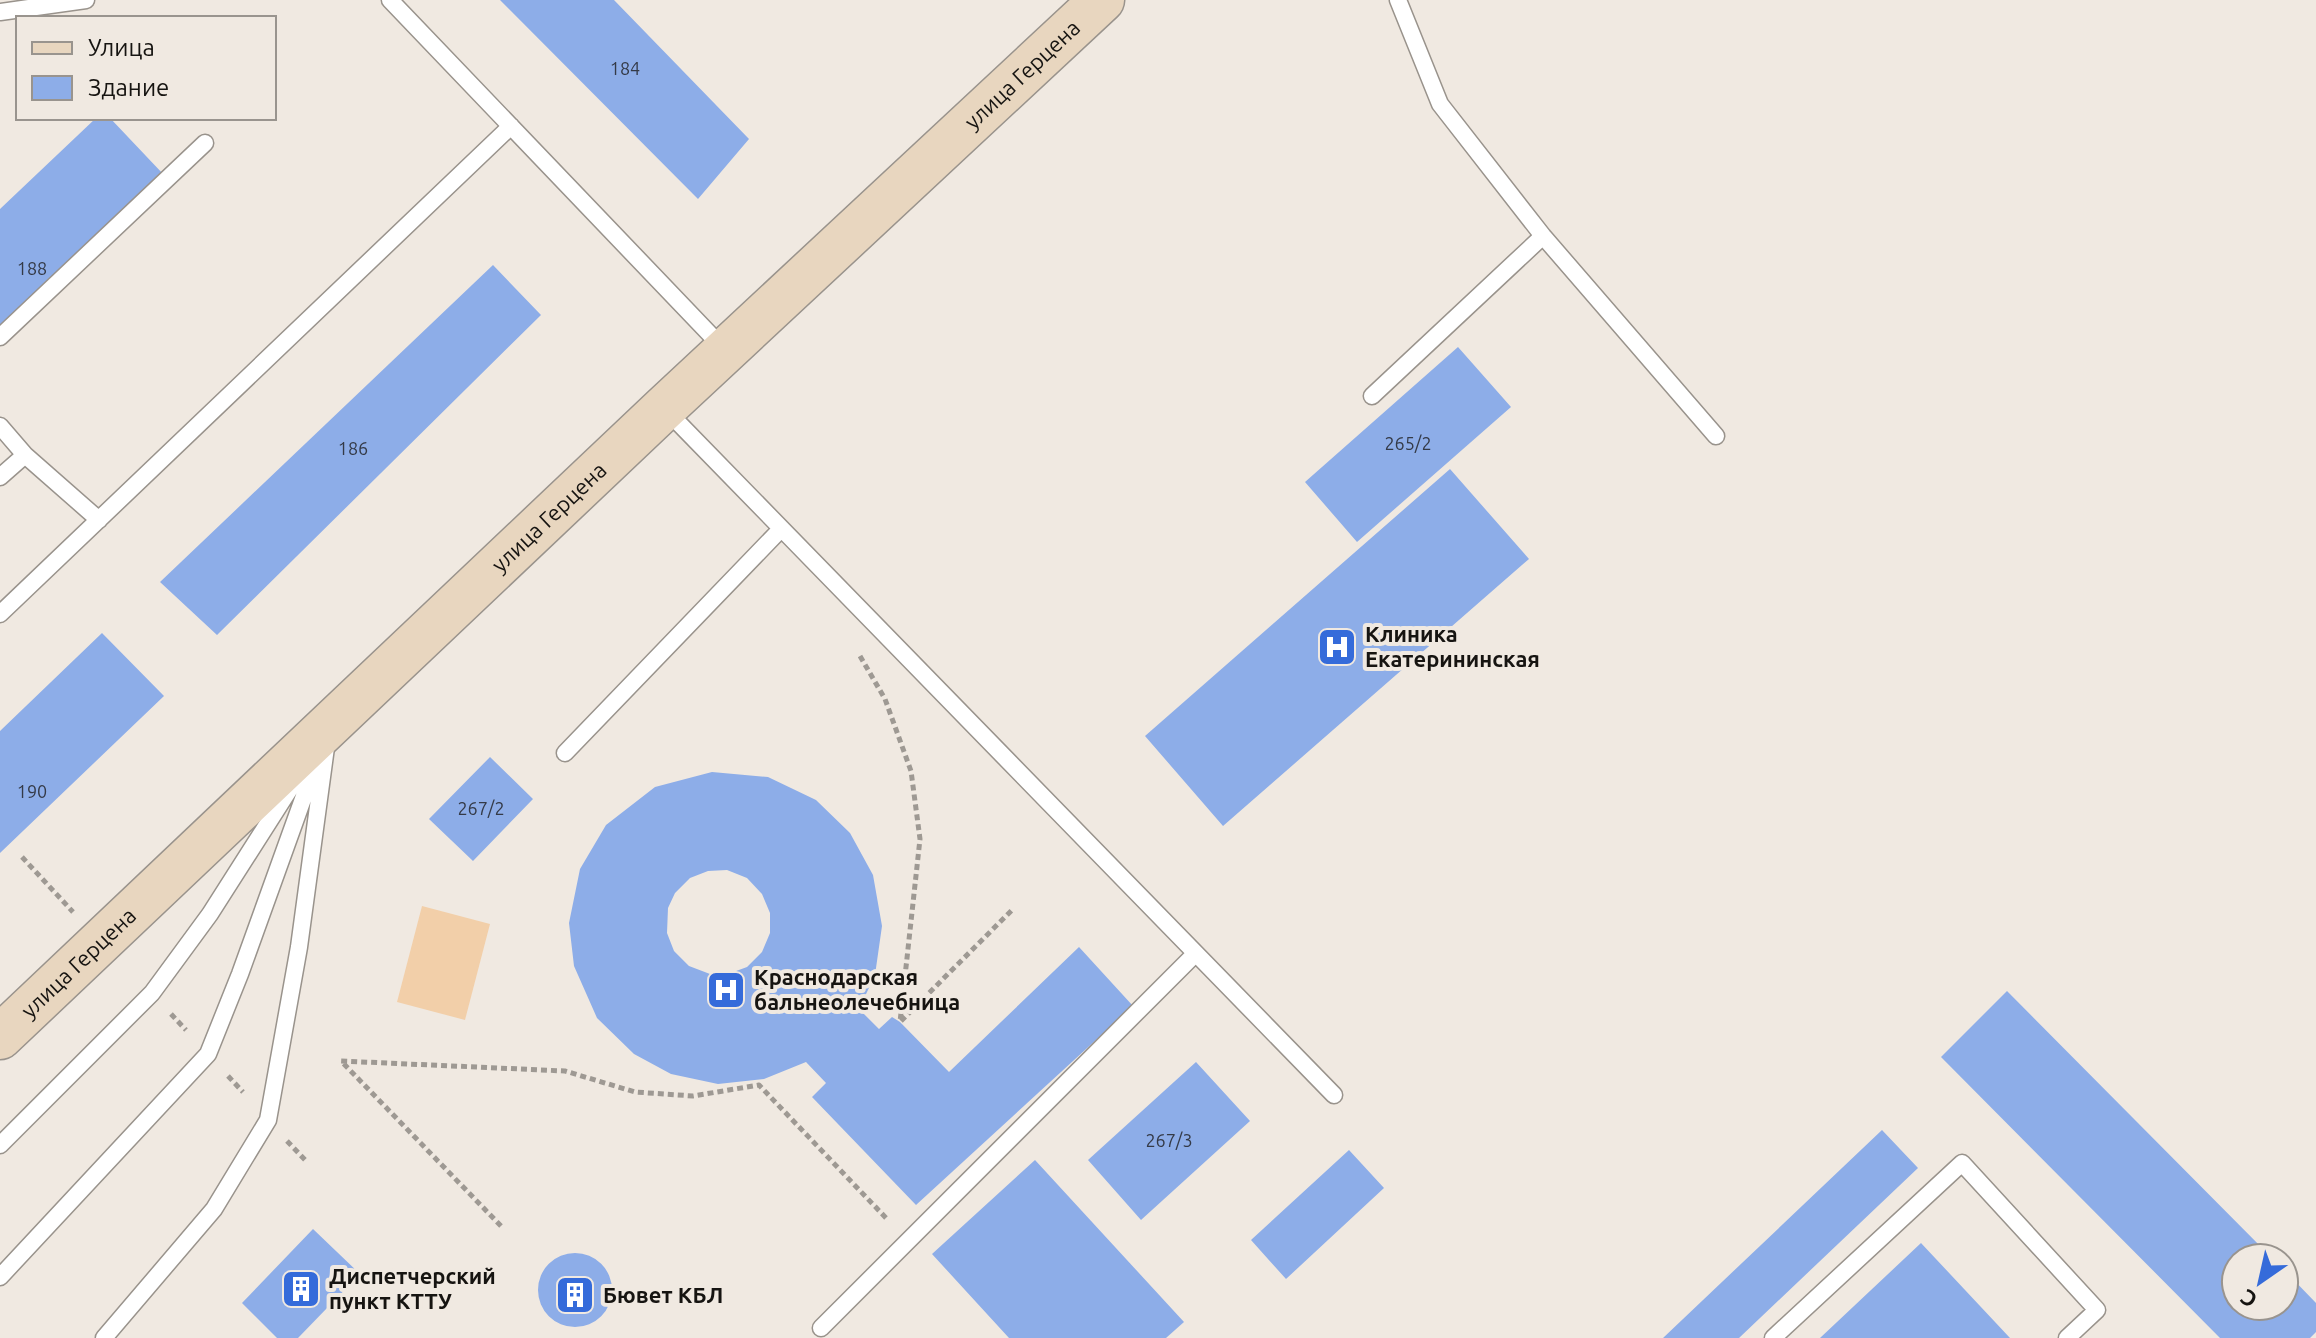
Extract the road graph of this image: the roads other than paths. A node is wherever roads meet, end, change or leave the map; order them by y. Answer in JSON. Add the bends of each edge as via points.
{"nodes":[{"id":1,"x":86,"y":0,"type":"edge"},
{"id":2,"x":390,"y":0,"type":"edge"},
{"id":3,"x":1102,"y":0,"type":"edge"},
{"id":4,"x":1398,"y":0,"type":"edge"},
{"id":5,"x":0,"y":12,"type":"edge"},
{"id":6,"x":511,"y":126,"type":"junction"},
{"id":7,"x":205,"y":143,"type":"dead end"},
{"id":8,"x":1543,"y":236,"type":"junction"},
{"id":9,"x":0,"y":337,"type":"edge"},
{"id":10,"x":726,"y":351,"type":"junction"},
{"id":11,"x":1372,"y":396,"type":"dead end"},
{"id":12,"x":664,"y":408,"type":"junction"},
{"id":13,"x":0,"y":426,"type":"edge"},
{"id":14,"x":1716,"y":436,"type":"dead end"},
{"id":15,"x":25,"y":455,"type":"junction"},
{"id":16,"x":0,"y":477,"type":"edge"},
{"id":17,"x":99,"y":520,"type":"junction"},
{"id":18,"x":780,"y":530,"type":"junction"},
{"id":19,"x":0,"y":614,"type":"edge"},
{"id":20,"x":328,"y":729,"type":"junction"},
{"id":21,"x":565,"y":753,"type":"dead end"},
{"id":22,"x":1195,"y":954,"type":"junction"},
{"id":23,"x":0,"y":1037,"type":"edge"},
{"id":24,"x":1334,"y":1095,"type":"dead end"},
{"id":25,"x":0,"y":1145,"type":"edge"},
{"id":26,"x":0,"y":1277,"type":"edge"},
{"id":27,"x":821,"y":1328,"type":"dead end"},
{"id":28,"x":104,"y":1338,"type":"edge"},
{"id":29,"x":1773,"y":1338,"type":"edge"},
{"id":30,"x":2067,"y":1338,"type":"edge"}],
"edges":[{"from":1,"to":5,"type":"lane"},
{"from":2,"to":6,"type":"lane"},
{"from":3,"to":10,"type":"main road","name":"улица Герцена"},
{"from":4,"to":8,"type":"lane","via":[[1440,104]]},
{"from":6,"to":10,"type":"lane"},
{"from":6,"to":17,"type":"lane"},
{"from":7,"to":9,"type":"lane"},
{"from":8,"to":11,"type":"lane"},
{"from":8,"to":14,"type":"lane"},
{"from":10,"to":12,"type":"main road","name":"улица Герцена"},
{"from":12,"to":18,"type":"lane"},
{"from":12,"to":20,"type":"main road","name":"улица Герцена"},
{"from":13,"to":15,"type":"lane"},
{"from":15,"to":16,"type":"lane"},
{"from":15,"to":17,"type":"lane"},
{"from":17,"to":19,"type":"lane"},
{"from":18,"to":21,"type":"lane"},
{"from":18,"to":22,"type":"lane"},
{"from":20,"to":23,"type":"main road","name":"улица Герцена"},
{"from":20,"to":25,"type":"lane","via":[[210,914],[152,993]]},
{"from":20,"to":26,"type":"lane","via":[[208,1054]]},
{"from":20,"to":28,"type":"lane","via":[[299,947],[268,1120],[214,1209]]},
{"from":22,"to":24,"type":"lane"},
{"from":22,"to":27,"type":"lane"},
{"from":29,"to":30,"type":"lane","via":[[1962,1163],[2097,1310]]}]}
